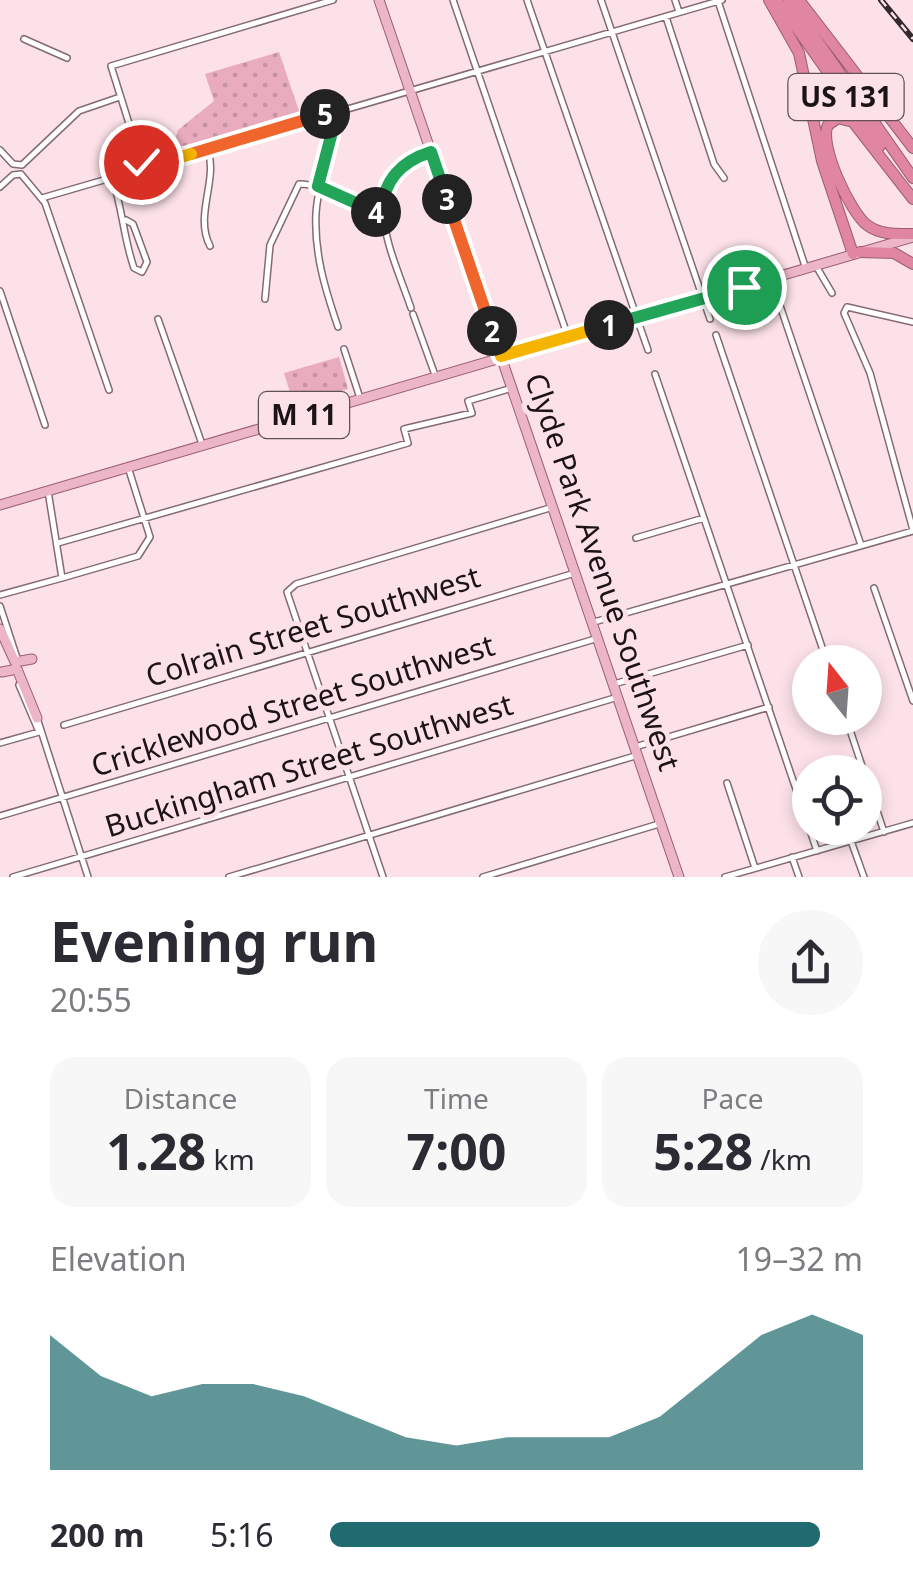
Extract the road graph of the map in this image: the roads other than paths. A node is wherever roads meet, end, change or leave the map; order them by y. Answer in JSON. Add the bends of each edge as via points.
{"nodes":[{"id":1,"x":333,"y":0,"type":"edge"},
{"id":2,"x":379,"y":0,"type":"edge"},
{"id":3,"x":453,"y":0,"type":"edge"},
{"id":4,"x":528,"y":0,"type":"edge"},
{"id":5,"x":601,"y":0,"type":"edge"},
{"id":6,"x":675,"y":0,"type":"edge"},
{"id":7,"x":768,"y":0,"type":"edge"},
{"id":8,"x":777,"y":0,"type":"edge"},
{"id":9,"x":789,"y":0,"type":"edge"},
{"id":10,"x":799,"y":0,"type":"edge"},
{"id":11,"x":720,"y":1,"type":"edge"},
{"id":12,"x":680,"y":12,"type":"junction"},
{"id":13,"x":666,"y":17,"type":"junction"},
{"id":14,"x":612,"y":31,"type":"junction"},
{"id":15,"x":24,"y":39,"type":"dead end"},
{"id":16,"x":544,"y":50,"type":"junction"},
{"id":17,"x":66,"y":58,"type":"dead end"},
{"id":18,"x":476,"y":70,"type":"junction"},
{"id":19,"x":409,"y":88,"type":"junction"},
{"id":20,"x":118,"y":98,"type":"junction"},
{"id":21,"x":325,"y":114,"type":"junction"},
{"id":22,"x":913,"y":148,"type":"edge"},
{"id":23,"x":208,"y":149,"type":"junction"},
{"id":24,"x":0,"y":150,"type":"edge"},
{"id":25,"x":431,"y":152,"type":"junction"},
{"id":26,"x":143,"y":168,"type":"junction"},
{"id":27,"x":18,"y":170,"type":"junction"},
{"id":28,"x":112,"y":178,"type":"junction"},
{"id":29,"x":724,"y":178,"type":"dead end"},
{"id":30,"x":913,"y":178,"type":"edge"},
{"id":31,"x":318,"y":186,"type":"junction"},
{"id":32,"x":0,"y":187,"type":"edge"},
{"id":33,"x":42,"y":198,"type":"junction"},
{"id":34,"x":913,"y":198,"type":"edge"},
{"id":35,"x":382,"y":212,"type":"junction"},
{"id":36,"x":126,"y":220,"type":"junction"},
{"id":37,"x":913,"y":236,"type":"edge"},
{"id":38,"x":210,"y":246,"type":"dead end"},
{"id":39,"x":856,"y":253,"type":"junction"},
{"id":40,"x":913,"y":264,"type":"edge"},
{"id":41,"x":811,"y":267,"type":"junction"},
{"id":42,"x":771,"y":279,"type":"junction"},
{"id":43,"x":0,"y":291,"type":"edge"},
{"id":44,"x":832,"y":293,"type":"dead end"},
{"id":45,"x":265,"y":298,"type":"dead end"},
{"id":46,"x":703,"y":298,"type":"junction"},
{"id":47,"x":635,"y":317,"type":"junction"},
{"id":48,"x":710,"y":318,"type":"dead end"},
{"id":49,"x":158,"y":320,"type":"dead end"},
{"id":50,"x":913,"y":322,"type":"edge"},
{"id":51,"x":338,"y":327,"type":"dead end"},
{"id":52,"x":716,"y":335,"type":"dead end"},
{"id":53,"x":568,"y":337,"type":"junction"},
{"id":54,"x":344,"y":349,"type":"dead end"},
{"id":55,"x":648,"y":350,"type":"dead end"},
{"id":56,"x":501,"y":356,"type":"junction"},
{"id":57,"x":655,"y":374,"type":"dead end"},
{"id":58,"x":435,"y":375,"type":"junction"},
{"id":59,"x":512,"y":388,"type":"junction"},
{"id":60,"x":109,"y":390,"type":"dead end"},
{"id":61,"x":360,"y":398,"type":"junction"},
{"id":62,"x":45,"y":425,"type":"dead end"},
{"id":63,"x":202,"y":444,"type":"junction"},
{"id":64,"x":128,"y":467,"type":"junction"},
{"id":65,"x":48,"y":491,"type":"junction"},
{"id":66,"x":0,"y":505,"type":"edge"},
{"id":67,"x":553,"y":507,"type":"junction"},
{"id":68,"x":704,"y":518,"type":"junction"},
{"id":69,"x":145,"y":522,"type":"junction"},
{"id":70,"x":913,"y":529,"type":"edge"},
{"id":71,"x":636,"y":538,"type":"dead end"},
{"id":72,"x":58,"y":544,"type":"junction"},
{"id":73,"x":861,"y":546,"type":"junction"},
{"id":74,"x":794,"y":564,"type":"junction"},
{"id":75,"x":576,"y":573,"type":"junction"},
{"id":76,"x":62,"y":578,"type":"junction"},
{"id":77,"x":727,"y":583,"type":"junction"},
{"id":78,"x":874,"y":588,"type":"dead end"},
{"id":79,"x":0,"y":594,"type":"edge"},
{"id":80,"x":0,"y":606,"type":"edge"},
{"id":81,"x":592,"y":622,"type":"junction"},
{"id":82,"x":0,"y":629,"type":"edge"},
{"id":83,"x":598,"y":638,"type":"junction"},
{"id":84,"x":748,"y":645,"type":"junction"},
{"id":85,"x":821,"y":645,"type":"edge"},
{"id":86,"x":306,"y":653,"type":"junction"},
{"id":87,"x":16,"y":665,"type":"junction"},
{"id":88,"x":614,"y":684,"type":"junction"},
{"id":89,"x":618,"y":697,"type":"junction"},
{"id":90,"x":913,"y":700,"type":"edge"},
{"id":91,"x":769,"y":707,"type":"junction"},
{"id":92,"x":38,"y":718,"type":"joint"},
{"id":93,"x":329,"y":719,"type":"junction"},
{"id":94,"x":64,"y":725,"type":"dead end"},
{"id":95,"x":39,"y":732,"type":"junction"},
{"id":96,"x":0,"y":744,"type":"edge"},
{"id":97,"x":636,"y":751,"type":"junction"},
{"id":98,"x":349,"y":777,"type":"junction"},
{"id":99,"x":727,"y":783,"type":"dead end"},
{"id":100,"x":61,"y":798,"type":"junction"},
{"id":101,"x":0,"y":816,"type":"edge"},
{"id":102,"x":913,"y":823,"type":"edge"},
{"id":103,"x":662,"y":824,"type":"junction"},
{"id":104,"x":882,"y":826,"type":"edge"},
{"id":105,"x":884,"y":832,"type":"joint"},
{"id":106,"x":369,"y":835,"type":"junction"},
{"id":107,"x":836,"y":845,"type":"edge"},
{"id":108,"x":853,"y":845,"type":"edge"},
{"id":109,"x":817,"y":850,"type":"junction"},
{"id":110,"x":82,"y":857,"type":"junction"},
{"id":111,"x":792,"y":858,"type":"junction"},
{"id":112,"x":755,"y":868,"type":"junction"},
{"id":113,"x":741,"y":875,"type":"edge"},
{"id":114,"x":13,"y":877,"type":"edge"},
{"id":115,"x":88,"y":877,"type":"edge"},
{"id":116,"x":229,"y":877,"type":"edge"},
{"id":117,"x":383,"y":877,"type":"edge"},
{"id":118,"x":483,"y":877,"type":"edge"},
{"id":119,"x":679,"y":877,"type":"edge"},
{"id":120,"x":724,"y":877,"type":"edge"},
{"id":121,"x":799,"y":877,"type":"edge"},
{"id":122,"x":864,"y":877,"type":"edge"}],
"edges":[{"from":1,"to":20,"type":"street","via":[[110,68]]},
{"from":2,"to":19,"type":"main road","name":"Clyde Park Avenue Southwest"},
{"from":3,"to":18,"type":"street"},
{"from":4,"to":16,"type":"street"},
{"from":5,"to":14,"type":"street"},
{"from":6,"to":12,"type":"street"},
{"from":7,"to":39,"type":"highway","via":[[799,53],[826,174]]},
{"from":8,"to":34,"type":"highway","number":"US 131"},
{"from":9,"to":30,"type":"highway","number":"US 131"},
{"from":10,"to":22,"type":"highway"},
{"from":11,"to":12,"type":"street"},
{"from":11,"to":41,"type":"street"},
{"from":12,"to":13,"type":"street"},
{"from":13,"to":14,"type":"street"},
{"from":13,"to":29,"type":"street"},
{"from":14,"to":16,"type":"street"},
{"from":14,"to":46,"type":"street"},
{"from":15,"to":17,"type":"street"},
{"from":16,"to":18,"type":"street"},
{"from":16,"to":47,"type":"street"},
{"from":18,"to":19,"type":"street"},
{"from":18,"to":53,"type":"street"},
{"from":19,"to":21,"type":"street"},
{"from":19,"to":25,"type":"main road","name":"Clyde Park Avenue Southwest"},
{"from":20,"to":26,"type":"street"},
{"from":20,"to":27,"type":"street","via":[[80,111]]},
{"from":21,"to":23,"type":"street"},
{"from":21,"to":31,"type":"street","via":[[331,136]]},
{"from":23,"to":26,"type":"street"},
{"from":23,"to":38,"type":"street","via":[[214,177],[205,211]]},
{"from":24,"to":27,"type":"street"},
{"from":25,"to":35,"type":"street","via":[[411,159],[391,178]]},
{"from":25,"to":56,"type":"main road","name":"Clyde Park Avenue Southwest"},
{"from":26,"to":28,"type":"street"},
{"from":27,"to":32,"type":"street"},
{"from":27,"to":33,"type":"street"},
{"from":28,"to":33,"type":"street"},
{"from":28,"to":36,"type":"street"},
{"from":31,"to":35,"type":"street"},
{"from":31,"to":45,"type":"street","via":[[298,184],[282,213],[268,253]]},
{"from":31,"to":51,"type":"street","via":[[317,247]]},
{"from":33,"to":60,"type":"street"},
{"from":34,"to":37,"type":"highway","via":[[853,122],[838,118],[828,125],[825,145],[860,218],[881,232]]},
{"from":35,"to":58,"type":"street"},
{"from":36,"to":36,"type":"street","via":[[122,234],[134,268],[142,272],[146,262]]},
{"from":37,"to":39,"type":"main road","number":"M 11"},
{"from":39,"to":40,"type":"highway","via":[[894,253]]},
{"from":39,"to":41,"type":"main road","number":"M 11"},
{"from":41,"to":42,"type":"main road","number":"M 11"},
{"from":41,"to":44,"type":"street"},
{"from":42,"to":46,"type":"main road","number":"M 11"},
{"from":42,"to":73,"type":"street"},
{"from":43,"to":62,"type":"street"},
{"from":46,"to":47,"type":"main road","number":"M 11"},
{"from":46,"to":48,"type":"street"},
{"from":47,"to":53,"type":"main road","number":"M 11"},
{"from":47,"to":55,"type":"street"},
{"from":49,"to":63,"type":"street"},
{"from":50,"to":70,"type":"street","via":[[854,306],[845,310],[870,373]]},
{"from":52,"to":74,"type":"street"},
{"from":53,"to":56,"type":"main road","number":"M 11"},
{"from":54,"to":61,"type":"street"},
{"from":56,"to":58,"type":"main road","number":"M 11"},
{"from":56,"to":59,"type":"main road","name":"Clyde Park Avenue Southwest"},
{"from":57,"to":68,"type":"street"},
{"from":58,"to":61,"type":"main road","number":"M 11"},
{"from":59,"to":67,"type":"main road","name":"Clyde Park Avenue Southwest"},
{"from":59,"to":69,"type":"street","via":[[468,401],[472,413],[404,428],[408,443]]},
{"from":61,"to":63,"type":"main road","number":"M 11"},
{"from":63,"to":64,"type":"main road","number":"M 11"},
{"from":64,"to":65,"type":"main road","number":"M 11"},
{"from":64,"to":69,"type":"street"},
{"from":65,"to":66,"type":"main road","number":"M 11"},
{"from":65,"to":72,"type":"street"},
{"from":67,"to":75,"type":"main road","name":"Clyde Park Avenue Southwest"},
{"from":67,"to":86,"type":"street","via":[[296,584],[287,592]]},
{"from":68,"to":71,"type":"street"},
{"from":68,"to":77,"type":"street"},
{"from":69,"to":72,"type":"street"},
{"from":69,"to":76,"type":"street","via":[[150,536],[138,556]]},
{"from":70,"to":73,"type":"street"},
{"from":72,"to":76,"type":"street"},
{"from":73,"to":74,"type":"street"},
{"from":74,"to":77,"type":"street"},
{"from":74,"to":85,"type":"street"},
{"from":75,"to":81,"type":"main road","name":"Clyde Park Avenue Southwest"},
{"from":75,"to":86,"type":"street","name":"Colrain Street Southwest"},
{"from":76,"to":79,"type":"street"},
{"from":77,"to":81,"type":"street"},
{"from":77,"to":84,"type":"street"},
{"from":78,"to":90,"type":"street"},
{"from":80,"to":87,"type":"street"},
{"from":81,"to":83,"type":"main road","name":"Clyde Park Avenue Southwest"},
{"from":82,"to":87,"type":"main road"},
{"from":83,"to":88,"type":"main road","name":"Clyde Park Avenue Southwest"},
{"from":83,"to":93,"type":"street","name":"Cricklewood Street Southwest"},
{"from":84,"to":88,"type":"street"},
{"from":84,"to":91,"type":"street"},
{"from":86,"to":93,"type":"street"},
{"from":86,"to":94,"type":"street","name":"Colrain Street Southwest"},
{"from":87,"to":92,"type":"main road"},
{"from":87,"to":95,"type":"street"},
{"from":88,"to":89,"type":"main road","name":"Clyde Park Avenue Southwest"},
{"from":89,"to":97,"type":"main road","name":"Clyde Park Avenue Southwest"},
{"from":89,"to":98,"type":"street","name":"Buckingham Street Southwest"},
{"from":91,"to":97,"type":"street"},
{"from":91,"to":109,"type":"street"},
{"from":92,"to":95,"type":"street"},
{"from":93,"to":98,"type":"street"},
{"from":93,"to":100,"type":"street","name":"Cricklewood Street Southwest"},
{"from":95,"to":96,"type":"street"},
{"from":95,"to":100,"type":"street"},
{"from":97,"to":103,"type":"main road","name":"Clyde Park Avenue Southwest"},
{"from":97,"to":106,"type":"street"},
{"from":98,"to":106,"type":"street"},
{"from":98,"to":110,"type":"street","name":"Buckingham Street Southwest"},
{"from":99,"to":112,"type":"street"},
{"from":100,"to":101,"type":"street","name":"Cricklewood Street Southwest"},
{"from":100,"to":110,"type":"street"},
{"from":102,"to":105,"type":"street"},
{"from":103,"to":118,"type":"street"},
{"from":103,"to":119,"type":"main road","name":"Clyde Park Avenue Southwest"},
{"from":104,"to":105,"type":"street"},
{"from":106,"to":116,"type":"street"},
{"from":106,"to":117,"type":"street"},
{"from":107,"to":109,"type":"street"},
{"from":108,"to":122,"type":"street"},
{"from":109,"to":111,"type":"street"},
{"from":110,"to":114,"type":"street","name":"Buckingham Street Southwest"},
{"from":110,"to":115,"type":"street"},
{"from":111,"to":112,"type":"street"},
{"from":111,"to":121,"type":"street"},
{"from":112,"to":113,"type":"street"},
{"from":113,"to":120,"type":"street"}]}
